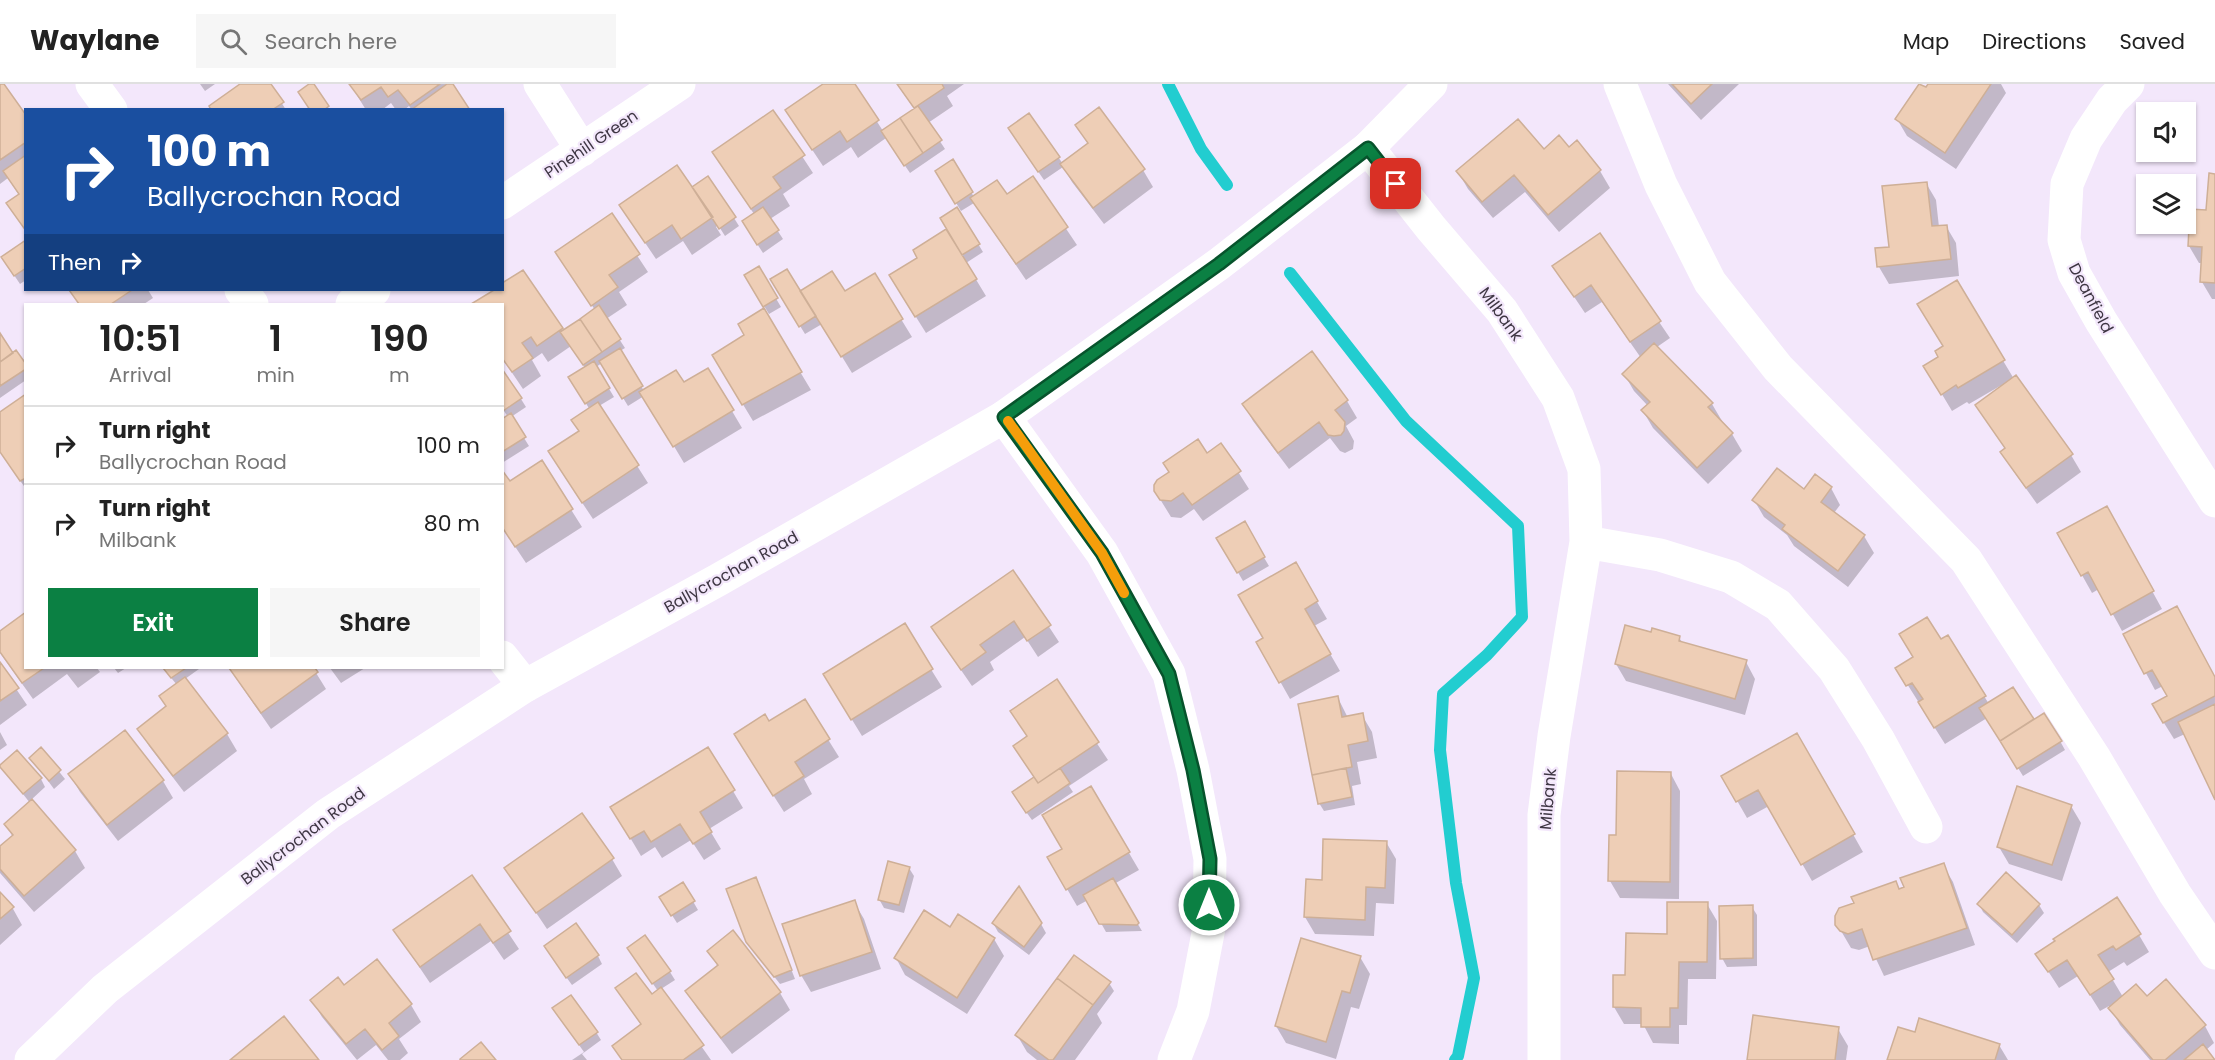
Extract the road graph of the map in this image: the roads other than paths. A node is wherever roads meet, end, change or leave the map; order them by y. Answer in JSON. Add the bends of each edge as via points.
{"nodes":[{"id":1,"x":92,"y":84,"type":"edge"},
{"id":2,"x":540,"y":84,"type":"edge"},
{"id":3,"x":679,"y":84,"type":"edge"},
{"id":4,"x":1431,"y":84,"type":"edge"},
{"id":5,"x":1620,"y":84,"type":"edge"},
{"id":6,"x":2128,"y":84,"type":"edge"},
{"id":7,"x":110,"y":108,"type":"edge"},
{"id":8,"x":1368,"y":148,"type":"junction"},
{"id":9,"x":582,"y":150,"type":"junction"},
{"id":10,"x":504,"y":202,"type":"edge"},
{"id":11,"x":242,"y":291,"type":"edge"},
{"id":12,"x":372,"y":291,"type":"edge"},
{"id":13,"x":251,"y":303,"type":"edge"},
{"id":14,"x":354,"y":303,"type":"edge"},
{"id":15,"x":1004,"y":417,"type":"junction"},
{"id":16,"x":2215,"y":501,"type":"edge"},
{"id":17,"x":1586,"y":542,"type":"junction"},
{"id":18,"x":504,"y":660,"type":"edge"},
{"id":19,"x":525,"y":686,"type":"junction"},
{"id":20,"x":1926,"y":827,"type":"dead end"},
{"id":21,"x":2215,"y":953,"type":"edge"},
{"id":22,"x":31,"y":1060,"type":"edge"},
{"id":23,"x":1174,"y":1060,"type":"edge"},
{"id":24,"x":1544,"y":1060,"type":"edge"}],
"edges":[{"from":1,"to":7,"type":"street"},
{"from":2,"to":9,"type":"street"},
{"from":3,"to":9,"type":"street","name":"Pinehill Green"},
{"from":4,"to":8,"type":"street","name":"Ballycrochan Road"},
{"from":5,"to":21,"type":"street","via":[[1661,185],[1710,282],[1778,368],[1966,561]]},
{"from":6,"to":16,"type":"street","name":"Deanfield","via":[[2112,100],[2086,139],[2067,184],[2064,240],[2074,273],[2101,321]]},
{"from":8,"to":15,"type":"street","name":"Ballycrochan Road","via":[[1219,264]]},
{"from":8,"to":17,"type":"street","name":"Milbank","via":[[1502,311],[1558,398],[1584,469]]},
{"from":9,"to":10,"type":"street","name":"Pinehill Green"},
{"from":11,"to":13,"type":"street"},
{"from":12,"to":14,"type":"street"},
{"from":15,"to":19,"type":"street","name":"Ballycrochan Road"},
{"from":15,"to":23,"type":"street","via":[[1102,553],[1169,674],[1210,859],[1209,928],[1193,1011]]},
{"from":17,"to":20,"type":"street","via":[[1660,555],[1731,577],[1778,605],[1834,669]]},
{"from":17,"to":24,"type":"street","name":"Milbank","via":[[1544,815]]},
{"from":18,"to":19,"type":"street"},
{"from":19,"to":22,"type":"street","name":"Ballycrochan Road","via":[[328,814],[105,990]]}]}
